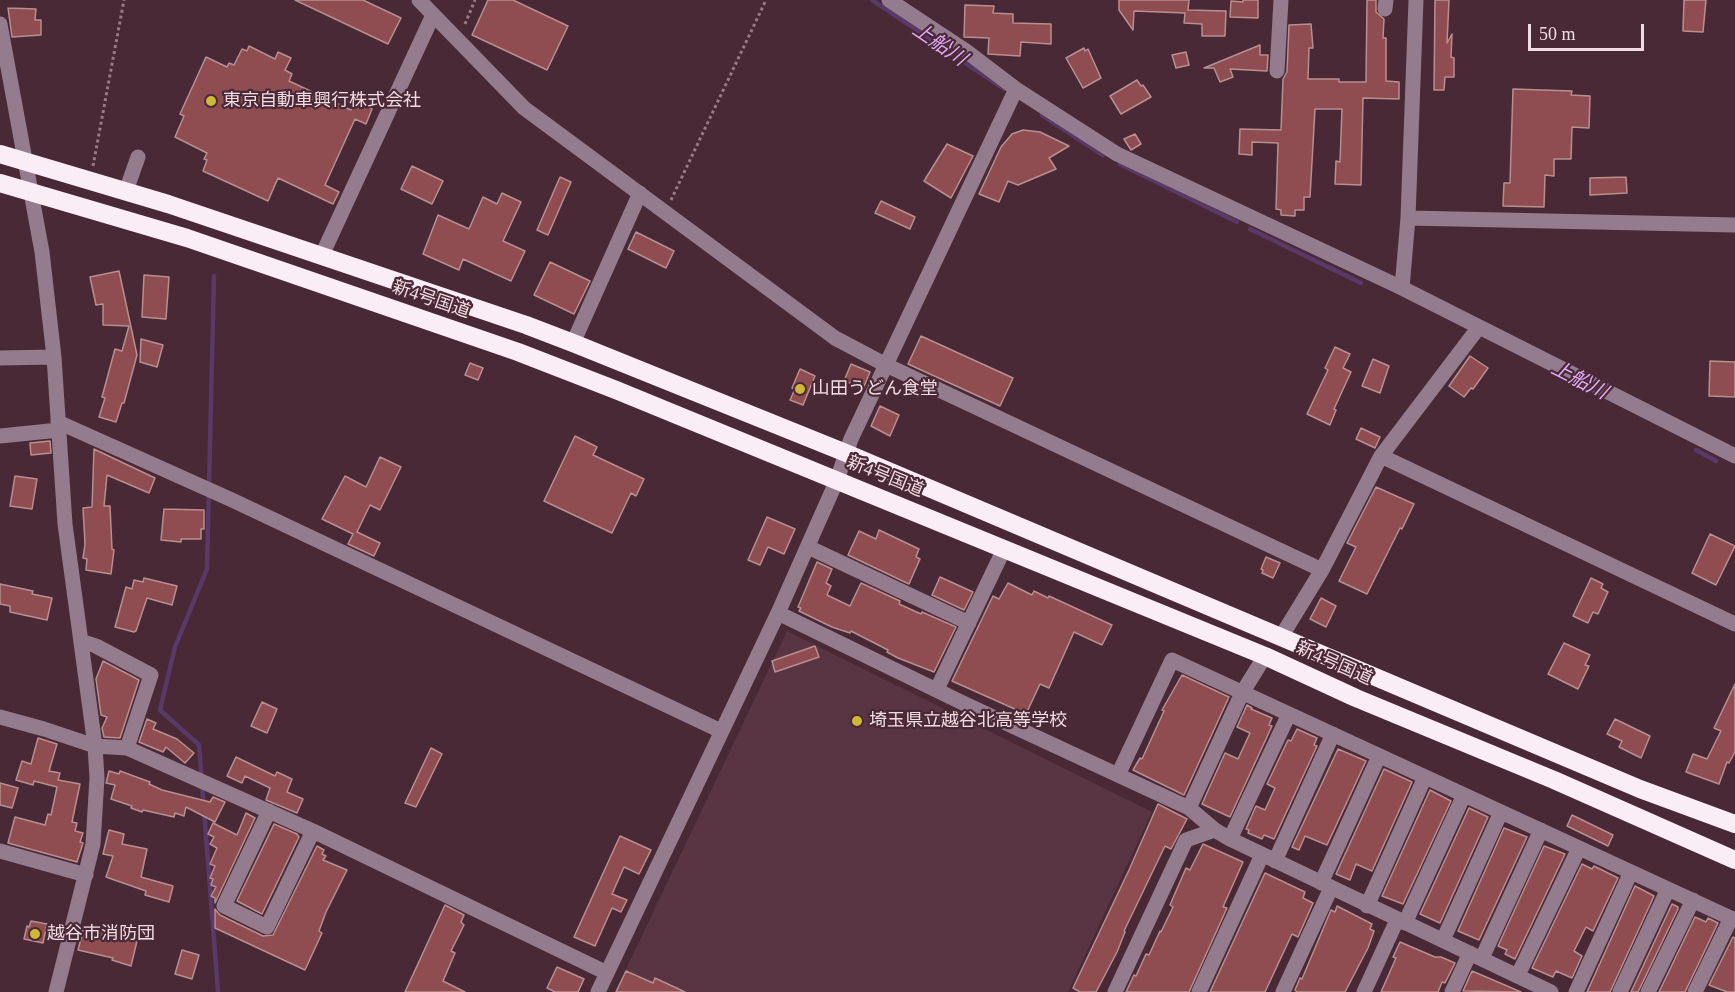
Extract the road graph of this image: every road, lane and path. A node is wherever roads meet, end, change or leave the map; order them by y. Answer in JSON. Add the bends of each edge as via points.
{"nodes":[{"id":1,"x":124,"y":0,"type":"edge"},
{"id":2,"x":419,"y":0,"type":"edge"},
{"id":3,"x":475,"y":0,"type":"edge"},
{"id":4,"x":766,"y":0,"type":"edge"},
{"id":5,"x":889,"y":0,"type":"edge"},
{"id":6,"x":1281,"y":0,"type":"edge"},
{"id":7,"x":1416,"y":0,"type":"edge"},
{"id":8,"x":433,"y":15,"type":"junction"},
{"id":9,"x":0,"y":24,"type":"edge"},
{"id":10,"x":458,"y":40,"type":"junction"},
{"id":11,"x":1277,"y":71,"type":"dead end"},
{"id":12,"x":1016,"y":89,"type":"junction"},
{"id":13,"x":0,"y":154,"type":"edge"},
{"id":14,"x":138,"y":157,"type":"dead end"},
{"id":15,"x":25,"y":162,"type":"junction"},
{"id":16,"x":90,"y":180,"type":"junction"},
{"id":17,"x":0,"y":183,"type":"edge"},
{"id":18,"x":126,"y":191,"type":"junction"},
{"id":19,"x":31,"y":192,"type":"junction"},
{"id":20,"x":640,"y":193,"type":"junction"},
{"id":21,"x":665,"y":213,"type":"junction"},
{"id":22,"x":1408,"y":218,"type":"junction"},
{"id":23,"x":1735,"y":225,"type":"edge"},
{"id":24,"x":322,"y":255,"type":"junction"},
{"id":25,"x":1402,"y":288,"type":"junction"},
{"id":26,"x":1479,"y":327,"type":"junction"},
{"id":27,"x":573,"y":343,"type":"junction"},
{"id":28,"x":54,"y":357,"type":"junction"},
{"id":29,"x":0,"y":358,"type":"edge"},
{"id":30,"x":886,"y":365,"type":"junction"},
{"id":31,"x":58,"y":426,"type":"junction"},
{"id":32,"x":0,"y":436,"type":"edge"},
{"id":33,"x":846,"y":453,"type":"junction"},
{"id":34,"x":1381,"y":456,"type":"junction"},
{"id":35,"x":1735,"y":456,"type":"edge"},
{"id":36,"x":837,"y":480,"type":"junction"},
{"id":37,"x":808,"y":547,"type":"junction"},
{"id":38,"x":1004,"y":549,"type":"junction"},
{"id":39,"x":1322,"y":570,"type":"junction"},
{"id":40,"x":778,"y":613,"type":"junction"},
{"id":41,"x":969,"y":623,"type":"junction"},
{"id":42,"x":1735,"y":624,"type":"edge"},
{"id":43,"x":1281,"y":637,"type":"junction"},
{"id":44,"x":81,"y":641,"type":"junction"},
{"id":45,"x":1265,"y":656,"type":"junction"},
{"id":46,"x":937,"y":689,"type":"junction"},
{"id":47,"x":1242,"y":693,"type":"junction"},
{"id":48,"x":1289,"y":714,"type":"junction"},
{"id":49,"x":0,"y":717,"type":"edge"},
{"id":50,"x":721,"y":731,"type":"junction"},
{"id":51,"x":1333,"y":734,"type":"junction"},
{"id":52,"x":95,"y":746,"type":"junction"},
{"id":53,"x":127,"y":748,"type":"junction"},
{"id":54,"x":1379,"y":756,"type":"junction"},
{"id":55,"x":1118,"y":775,"type":"junction"},
{"id":56,"x":1425,"y":777,"type":"junction"},
{"id":57,"x":1464,"y":795,"type":"junction"},
{"id":58,"x":1189,"y":808,"type":"junction"},
{"id":59,"x":269,"y":811,"type":"junction"},
{"id":60,"x":1501,"y":812,"type":"junction"},
{"id":61,"x":1735,"y":824,"type":"edge"},
{"id":62,"x":1215,"y":830,"type":"junction"},
{"id":63,"x":1541,"y":830,"type":"junction"},
{"id":64,"x":313,"y":831,"type":"junction"},
{"id":65,"x":1230,"y":839,"type":"junction"},
{"id":66,"x":1579,"y":848,"type":"junction"},
{"id":67,"x":0,"y":851,"type":"edge"},
{"id":68,"x":1268,"y":858,"type":"junction"},
{"id":69,"x":1735,"y":860,"type":"edge"},
{"id":70,"x":1631,"y":872,"type":"junction"},
{"id":71,"x":86,"y":875,"type":"junction"},
{"id":72,"x":1326,"y":886,"type":"junction"},
{"id":73,"x":1668,"y":889,"type":"junction"},
{"id":74,"x":1693,"y":900,"type":"junction"},
{"id":75,"x":1367,"y":906,"type":"junction"},
{"id":76,"x":1733,"y":919,"type":"edge"},
{"id":77,"x":1401,"y":922,"type":"junction"},
{"id":78,"x":1443,"y":940,"type":"junction"},
{"id":79,"x":1476,"y":955,"type":"junction"},
{"id":80,"x":607,"y":974,"type":"junction"},
{"id":81,"x":1518,"y":975,"type":"junction"},
{"id":82,"x":1545,"y":991,"type":"edge"},
{"id":83,"x":56,"y":992,"type":"edge"},
{"id":84,"x":598,"y":992,"type":"edge"},
{"id":85,"x":1115,"y":992,"type":"edge"},
{"id":86,"x":1199,"y":992,"type":"edge"},
{"id":87,"x":1283,"y":992,"type":"edge"},
{"id":88,"x":1364,"y":992,"type":"edge"},
{"id":89,"x":1452,"y":992,"type":"edge"},
{"id":90,"x":1576,"y":992,"type":"edge"},
{"id":91,"x":1620,"y":992,"type":"edge"},
{"id":92,"x":1648,"y":992,"type":"edge"},
{"id":93,"x":1695,"y":992,"type":"edge"}],
"edges":[{"from":1,"to":16,"type":"path"},
{"from":2,"to":8,"type":"street"},
{"from":3,"to":10,"type":"path"},
{"from":4,"to":21,"type":"path"},
{"from":5,"to":12,"type":"street"},
{"from":6,"to":11,"type":"street"},
{"from":7,"to":22,"type":"street"},
{"from":8,"to":10,"type":"street"},
{"from":8,"to":24,"type":"street"},
{"from":9,"to":15,"type":"street"},
{"from":10,"to":20,"type":"street","via":[[524,108]]},
{"from":12,"to":25,"type":"street","via":[[1117,154]]},
{"from":12,"to":30,"type":"street"},
{"from":13,"to":15,"type":"highway","name":"新4号国道"},
{"from":14,"to":18,"type":"street"},
{"from":15,"to":16,"type":"highway","name":"新4号国道"},
{"from":15,"to":19,"type":"street"},
{"from":16,"to":18,"type":"highway","name":"新4号国道"},
{"from":17,"to":19,"type":"highway","name":"新4号国道"},
{"from":18,"to":24,"type":"highway","name":"新4号国道"},
{"from":19,"to":28,"type":"street"},
{"from":19,"to":36,"type":"highway","name":"新4号国道","via":[[187,238],[518,352]]},
{"from":20,"to":21,"type":"street"},
{"from":20,"to":27,"type":"street"},
{"from":21,"to":30,"type":"street","via":[[835,338]]},
{"from":22,"to":23,"type":"street"},
{"from":22,"to":25,"type":"street"},
{"from":24,"to":27,"type":"highway","name":"新4号国道"},
{"from":25,"to":26,"type":"street"},
{"from":26,"to":34,"type":"street"},
{"from":26,"to":35,"type":"street"},
{"from":27,"to":33,"type":"highway","name":"新4号国道"},
{"from":28,"to":29,"type":"street"},
{"from":28,"to":31,"type":"street"},
{"from":30,"to":33,"type":"street"},
{"from":30,"to":39,"type":"street"},
{"from":31,"to":32,"type":"street"},
{"from":31,"to":44,"type":"street","via":[[65,524]]},
{"from":31,"to":50,"type":"street","via":[[208,490]]},
{"from":33,"to":36,"type":"street"},
{"from":33,"to":43,"type":"highway","name":"新4号国道"},
{"from":34,"to":39,"type":"street"},
{"from":34,"to":42,"type":"street"},
{"from":36,"to":37,"type":"street"},
{"from":36,"to":38,"type":"highway","name":"新4号国道"},
{"from":37,"to":40,"type":"street"},
{"from":37,"to":41,"type":"street"},
{"from":38,"to":41,"type":"street"},
{"from":38,"to":45,"type":"highway","name":"新4号国道"},
{"from":39,"to":43,"type":"street"},
{"from":40,"to":46,"type":"street"},
{"from":40,"to":50,"type":"street"},
{"from":41,"to":46,"type":"street"},
{"from":43,"to":61,"type":"highway","name":"新4号国道","via":[[1640,789]]},
{"from":44,"to":52,"type":"street"},
{"from":44,"to":53,"type":"street","via":[[151,675]]},
{"from":45,"to":47,"type":"street"},
{"from":45,"to":69,"type":"highway","name":"新4号国道"},
{"from":46,"to":55,"type":"street"},
{"from":47,"to":48,"type":"street"},
{"from":47,"to":55,"type":"street","via":[[1172,660]]},
{"from":47,"to":58,"type":"street"},
{"from":48,"to":51,"type":"street"},
{"from":48,"to":65,"type":"street"},
{"from":49,"to":52,"type":"street"},
{"from":50,"to":80,"type":"street"},
{"from":51,"to":54,"type":"street"},
{"from":51,"to":68,"type":"street"},
{"from":52,"to":53,"type":"street"},
{"from":52,"to":71,"type":"street","via":[[96,811]]},
{"from":53,"to":59,"type":"street"},
{"from":54,"to":56,"type":"street"},
{"from":54,"to":72,"type":"street"},
{"from":55,"to":58,"type":"street"},
{"from":56,"to":57,"type":"street"},
{"from":56,"to":75,"type":"street"},
{"from":57,"to":60,"type":"street"},
{"from":57,"to":77,"type":"street"},
{"from":58,"to":62,"type":"street"},
{"from":59,"to":64,"type":"street"},
{"from":59,"to":64,"type":"street","via":[[224,906],[267,927]]},
{"from":60,"to":63,"type":"street"},
{"from":60,"to":78,"type":"street"},
{"from":62,"to":65,"type":"street"},
{"from":62,"to":85,"type":"street","via":[[1185,840]]},
{"from":63,"to":66,"type":"street"},
{"from":63,"to":79,"type":"street"},
{"from":64,"to":80,"type":"street"},
{"from":65,"to":68,"type":"street"},
{"from":66,"to":70,"type":"street"},
{"from":66,"to":81,"type":"street"},
{"from":67,"to":71,"type":"street"},
{"from":68,"to":72,"type":"street"},
{"from":68,"to":86,"type":"street"},
{"from":70,"to":73,"type":"street"},
{"from":70,"to":90,"type":"street"},
{"from":71,"to":83,"type":"street"},
{"from":72,"to":75,"type":"street"},
{"from":72,"to":87,"type":"street"},
{"from":73,"to":74,"type":"street"},
{"from":73,"to":91,"type":"street"},
{"from":74,"to":76,"type":"street"},
{"from":74,"to":92,"type":"street"},
{"from":75,"to":77,"type":"street"},
{"from":76,"to":93,"type":"street"},
{"from":77,"to":78,"type":"street"},
{"from":77,"to":88,"type":"street"},
{"from":78,"to":79,"type":"street"},
{"from":79,"to":81,"type":"street"},
{"from":79,"to":89,"type":"street"},
{"from":80,"to":84,"type":"street"},
{"from":81,"to":82,"type":"street"}]}
